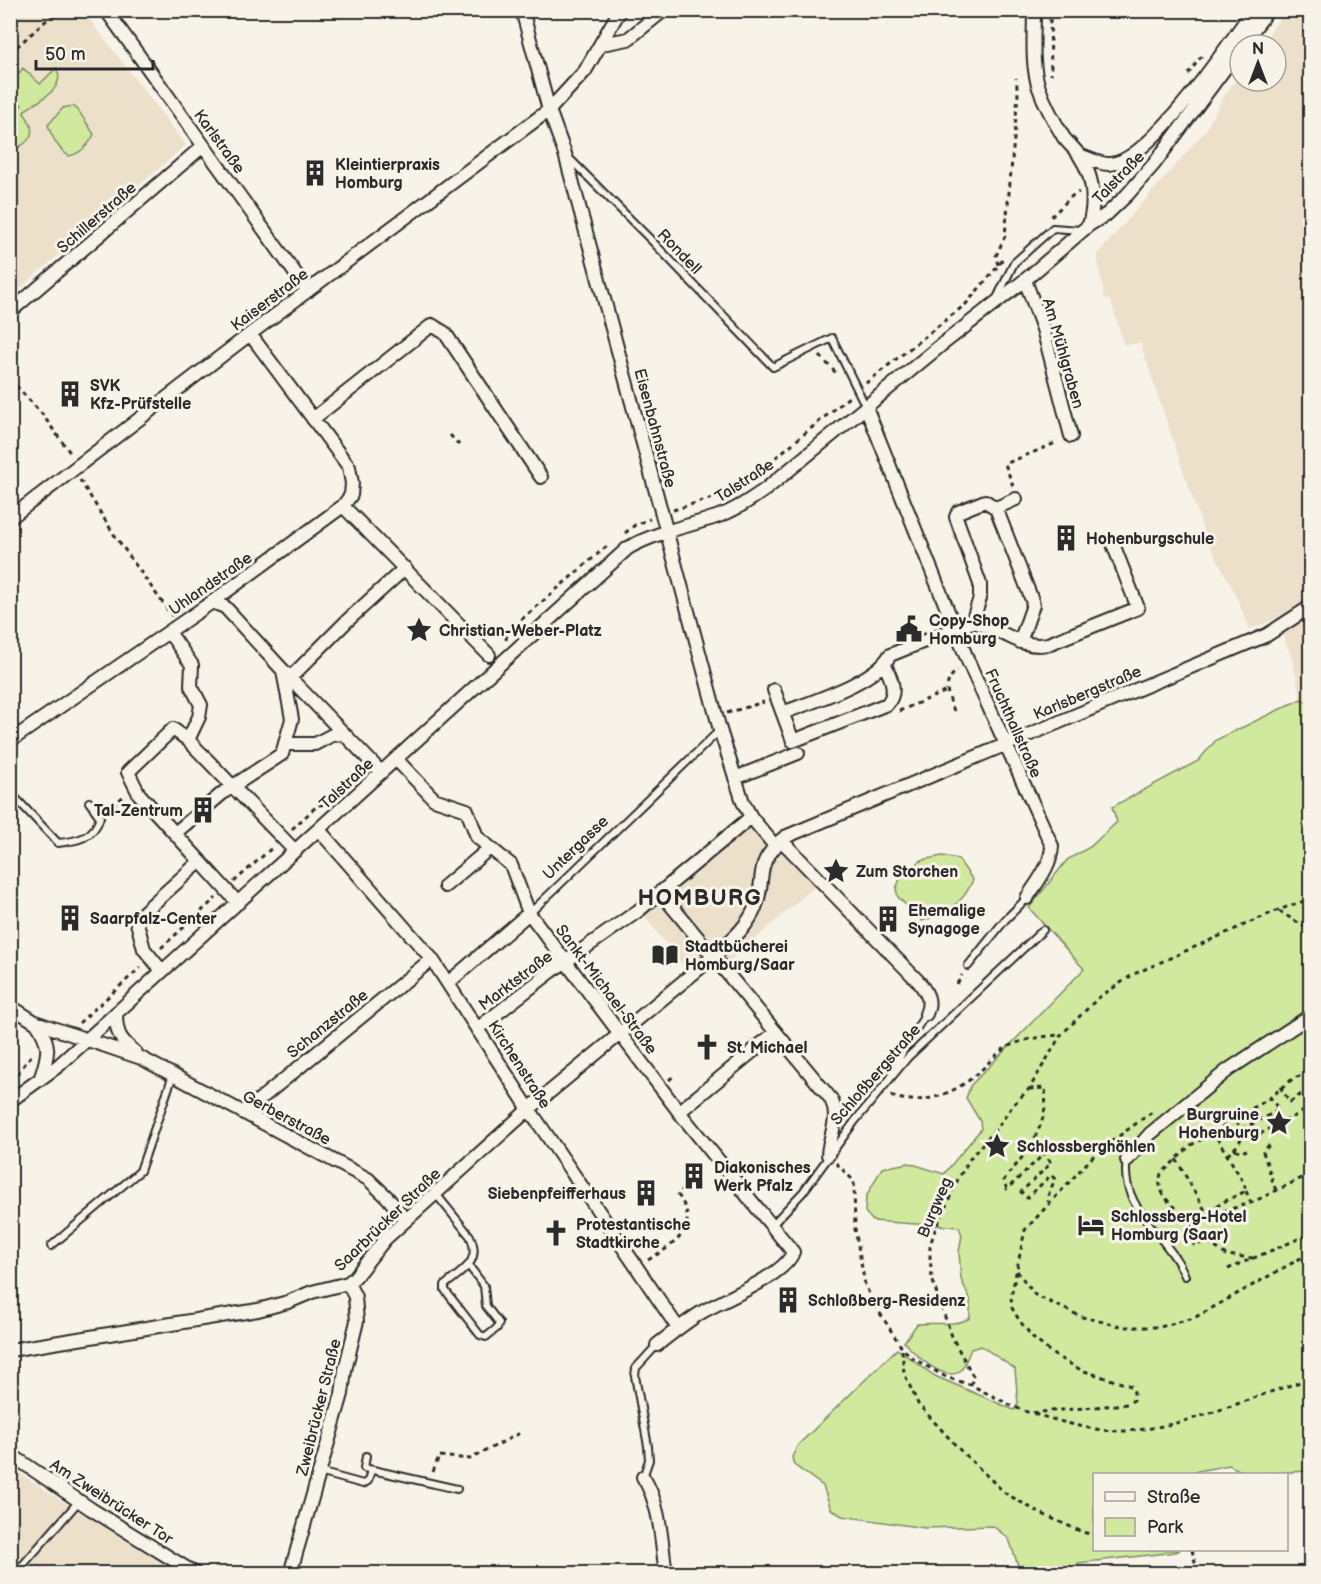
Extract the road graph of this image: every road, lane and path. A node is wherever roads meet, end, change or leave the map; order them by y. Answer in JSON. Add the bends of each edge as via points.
{"nodes":[{"id":1,"x":58,"y":10,"type":"edge"},
{"id":2,"x":106,"y":10,"type":"edge"},
{"id":3,"x":522,"y":10,"type":"edge"},
{"id":4,"x":620,"y":10,"type":"edge"},
{"id":5,"x":664,"y":10,"type":"edge"},
{"id":6,"x":1034,"y":10,"type":"edge"},
{"id":7,"x":1050,"y":10,"type":"edge"},
{"id":8,"x":1252,"y":10,"type":"edge"},
{"id":9,"x":1268,"y":10,"type":"edge"},
{"id":10,"x":1251,"y":33,"type":"edge"},
{"id":11,"x":602,"y":44,"type":"junction"},
{"id":12,"x":1208,"y":47,"type":"dead end"},
{"id":13,"x":10,"y":53,"type":"edge"},
{"id":14,"x":1228,"y":64,"type":"edge"},
{"id":15,"x":1188,"y":74,"type":"dead end"},
{"id":16,"x":1016,"y":78,"type":"dead end"},
{"id":17,"x":1051,"y":78,"type":"dead end"},
{"id":18,"x":549,"y":110,"type":"junction"},
{"id":19,"x":203,"y":146,"type":"junction"},
{"id":20,"x":565,"y":154,"type":"junction"},
{"id":21,"x":1079,"y":155,"type":"junction"},
{"id":22,"x":1086,"y":228,"type":"junction"},
{"id":23,"x":998,"y":265,"type":"dead end"},
{"id":24,"x":1025,"y":280,"type":"junction"},
{"id":25,"x":309,"y":291,"type":"junction"},
{"id":26,"x":995,"y":302,"type":"junction"},
{"id":27,"x":10,"y":312,"type":"edge"},
{"id":28,"x":250,"y":334,"type":"junction"},
{"id":29,"x":826,"y":363,"type":"dead end"},
{"id":30,"x":839,"y":376,"type":"dead end"},
{"id":31,"x":10,"y":379,"type":"edge"},
{"id":32,"x":866,"y":407,"type":"junction"},
{"id":33,"x":313,"y":419,"type":"junction"},
{"id":34,"x":450,"y":435,"type":"dead end"},
{"id":35,"x":1071,"y":436,"type":"joint"},
{"id":36,"x":461,"y":447,"type":"dead end"},
{"id":37,"x":77,"y":468,"type":"junction"},
{"id":38,"x":541,"y":477,"type":"dead end"},
{"id":39,"x":1012,"y":484,"type":"dead end"},
{"id":40,"x":1016,"y":499,"type":"dead end"},
{"id":41,"x":343,"y":506,"type":"junction"},
{"id":42,"x":996,"y":508,"type":"junction"},
{"id":43,"x":10,"y":518,"type":"edge"},
{"id":44,"x":667,"y":531,"type":"junction"},
{"id":45,"x":1113,"y":544,"type":"dead end"},
{"id":46,"x":405,"y":568,"type":"junction"},
{"id":47,"x":212,"y":602,"type":"junction"},
{"id":48,"x":1311,"y":607,"type":"edge"},
{"id":49,"x":972,"y":622,"type":"junction"},
{"id":50,"x":174,"y":629,"type":"junction"},
{"id":51,"x":955,"y":629,"type":"junction"},
{"id":52,"x":1020,"y":642,"type":"junction"},
{"id":53,"x":489,"y":655,"type":"dead end"},
{"id":54,"x":968,"y":661,"type":"junction"},
{"id":55,"x":885,"y":665,"type":"junction"},
{"id":56,"x":286,"y":674,"type":"junction"},
{"id":57,"x":776,"y":694,"type":"joint"},
{"id":58,"x":954,"y":711,"type":"dead end"},
{"id":59,"x":783,"y":713,"type":"junction"},
{"id":60,"x":717,"y":716,"type":"junction"},
{"id":61,"x":720,"y":730,"type":"junction"},
{"id":62,"x":344,"y":734,"type":"junction"},
{"id":63,"x":188,"y":740,"type":"junction"},
{"id":64,"x":10,"y":741,"type":"edge"},
{"id":65,"x":1005,"y":743,"type":"junction"},
{"id":66,"x":285,"y":744,"type":"junction"},
{"id":67,"x":798,"y":753,"type":"dead end"},
{"id":68,"x":396,"y":759,"type":"junction"},
{"id":69,"x":381,"y":772,"type":"junction"},
{"id":70,"x":735,"y":778,"type":"junction"},
{"id":71,"x":135,"y":786,"type":"junction"},
{"id":72,"x":232,"y":787,"type":"junction"},
{"id":73,"x":10,"y":792,"type":"edge"},
{"id":74,"x":89,"y":802,"type":"dead end"},
{"id":75,"x":100,"y":817,"type":"junction"},
{"id":76,"x":751,"y":817,"type":"junction"},
{"id":77,"x":319,"y":830,"type":"junction"},
{"id":78,"x":175,"y":833,"type":"junction"},
{"id":79,"x":778,"y":843,"type":"junction"},
{"id":80,"x":490,"y":848,"type":"junction"},
{"id":81,"x":295,"y":852,"type":"junction"},
{"id":82,"x":200,"y":861,"type":"junction"},
{"id":83,"x":445,"y":886,"type":"dead end"},
{"id":84,"x":660,"y":892,"type":"junction"},
{"id":85,"x":1027,"y":898,"type":"joint"},
{"id":86,"x":1311,"y":898,"type":"edge"},
{"id":87,"x":238,"y":903,"type":"junction"},
{"id":88,"x":1278,"y":910,"type":"junction"},
{"id":89,"x":529,"y":914,"type":"junction"},
{"id":90,"x":1311,"y":928,"type":"edge"},
{"id":91,"x":1042,"y":930,"type":"dead end"},
{"id":92,"x":713,"y":957,"type":"junction"},
{"id":93,"x":432,"y":959,"type":"junction"},
{"id":94,"x":565,"y":962,"type":"junction"},
{"id":95,"x":968,"y":966,"type":"dead end"},
{"id":96,"x":162,"y":971,"type":"junction"},
{"id":97,"x":448,"y":983,"type":"junction"},
{"id":98,"x":10,"y":1006,"type":"edge"},
{"id":99,"x":116,"y":1013,"type":"junction"},
{"id":100,"x":926,"y":1014,"type":"joint"},
{"id":101,"x":1311,"y":1016,"type":"edge"},
{"id":102,"x":35,"y":1022,"type":"junction"},
{"id":103,"x":477,"y":1029,"type":"junction"},
{"id":104,"x":776,"y":1032,"type":"junction"},
{"id":105,"x":621,"y":1033,"type":"junction"},
{"id":106,"x":1061,"y":1035,"type":"junction"},
{"id":107,"x":86,"y":1040,"type":"junction"},
{"id":108,"x":33,"y":1053,"type":"dead end"},
{"id":109,"x":141,"y":1058,"type":"junction"},
{"id":110,"x":174,"y":1074,"type":"junction"},
{"id":111,"x":1311,"y":1074,"type":"edge"},
{"id":112,"x":1304,"y":1076,"type":"junction"},
{"id":113,"x":40,"y":1077,"type":"junction"},
{"id":114,"x":10,"y":1079,"type":"edge"},
{"id":115,"x":888,"y":1082,"type":"junction"},
{"id":116,"x":1311,"y":1086,"type":"edge"},
{"id":117,"x":1280,"y":1088,"type":"junction"},
{"id":118,"x":1029,"y":1089,"type":"junction"},
{"id":119,"x":880,"y":1092,"type":"junction"},
{"id":120,"x":1270,"y":1097,"type":"junction"},
{"id":121,"x":10,"y":1101,"type":"edge"},
{"id":122,"x":1311,"y":1108,"type":"edge"},
{"id":123,"x":529,"y":1109,"type":"junction"},
{"id":124,"x":680,"y":1112,"type":"junction"},
{"id":125,"x":243,"y":1113,"type":"junction"},
{"id":126,"x":1235,"y":1118,"type":"junction"},
{"id":127,"x":1242,"y":1129,"type":"junction"},
{"id":128,"x":1214,"y":1133,"type":"junction"},
{"id":129,"x":1252,"y":1138,"type":"dead end"},
{"id":130,"x":1269,"y":1145,"type":"dead end"},
{"id":131,"x":1235,"y":1149,"type":"junction"},
{"id":132,"x":1247,"y":1150,"type":"dead end"},
{"id":133,"x":828,"y":1155,"type":"junction"},
{"id":134,"x":1227,"y":1155,"type":"junction"},
{"id":135,"x":1176,"y":1159,"type":"junction"},
{"id":136,"x":1127,"y":1160,"type":"joint"},
{"id":137,"x":1085,"y":1164,"type":"dead end"},
{"id":138,"x":1311,"y":1174,"type":"edge"},
{"id":139,"x":683,"y":1189,"type":"dead end"},
{"id":140,"x":1246,"y":1191,"type":"junction"},
{"id":141,"x":1276,"y":1191,"type":"junction"},
{"id":142,"x":436,"y":1194,"type":"junction"},
{"id":143,"x":1048,"y":1203,"type":"junction"},
{"id":144,"x":1251,"y":1203,"type":"junction"},
{"id":145,"x":1206,"y":1212,"type":"junction"},
{"id":146,"x":1199,"y":1217,"type":"junction"},
{"id":147,"x":406,"y":1220,"type":"junction"},
{"id":148,"x":1189,"y":1221,"type":"junction"},
{"id":149,"x":771,"y":1226,"type":"junction"},
{"id":150,"x":1311,"y":1234,"type":"edge"},
{"id":151,"x":51,"y":1246,"type":"dead end"},
{"id":152,"x":936,"y":1249,"type":"dead end"},
{"id":153,"x":930,"y":1252,"type":"junction"},
{"id":154,"x":1311,"y":1253,"type":"edge"},
{"id":155,"x":1253,"y":1257,"type":"junction"},
{"id":156,"x":469,"y":1266,"type":"junction"},
{"id":157,"x":637,"y":1267,"type":"junction"},
{"id":158,"x":1016,"y":1269,"type":"junction"},
{"id":159,"x":1228,"y":1269,"type":"dead end"},
{"id":160,"x":1185,"y":1276,"type":"dead end"},
{"id":161,"x":348,"y":1283,"type":"junction"},
{"id":162,"x":678,"y":1328,"type":"junction"},
{"id":163,"x":657,"y":1345,"type":"joint"},
{"id":164,"x":902,"y":1348,"type":"junction"},
{"id":165,"x":10,"y":1350,"type":"edge"},
{"id":166,"x":1311,"y":1379,"type":"edge"},
{"id":167,"x":971,"y":1385,"type":"junction"},
{"id":168,"x":1030,"y":1413,"type":"junction"},
{"id":169,"x":520,"y":1433,"type":"dead end"},
{"id":170,"x":10,"y":1454,"type":"edge"},
{"id":171,"x":366,"y":1456,"type":"dead end"},
{"id":172,"x":371,"y":1470,"type":"junction"},
{"id":173,"x":424,"y":1471,"type":"dead end"},
{"id":174,"x":319,"y":1472,"type":"junction"},
{"id":175,"x":643,"y":1477,"type":"joint"},
{"id":176,"x":457,"y":1489,"type":"dead end"},
{"id":177,"x":79,"y":1501,"type":"junction"},
{"id":178,"x":1093,"y":1535,"type":"edge"},
{"id":179,"x":1192,"y":1551,"type":"edge"},
{"id":180,"x":15,"y":1574,"type":"edge"},
{"id":181,"x":196,"y":1574,"type":"edge"},
{"id":182,"x":290,"y":1574,"type":"edge"},
{"id":183,"x":666,"y":1574,"type":"edge"},
{"id":184,"x":1198,"y":1574,"type":"edge"}],
"edges":[{"from":1,"to":13,"type":"path"},
{"from":2,"to":19,"type":"street","name":"Karlstraße"},
{"from":3,"to":18,"type":"street","name":"Eisenbahnstraße"},
{"from":4,"to":11,"type":"street","name":"Kaiserstraße"},
{"from":5,"to":11,"type":"street","via":[[627,39]]},
{"from":6,"to":21,"type":"street","via":[[1039,88],[1065,139]]},
{"from":7,"to":17,"type":"path"},
{"from":8,"to":21,"type":"street","name":"Talstraße","via":[[1165,126],[1131,156],[1111,164]]},
{"from":9,"to":10,"type":"street","name":"Talstraße"},
{"from":11,"to":18,"type":"street","name":"Kaiserstraße","via":[[585,72]]},
{"from":12,"to":15,"type":"path"},
{"from":14,"to":22,"type":"street","name":"Talstraße","via":[[1154,164],[1107,214]]},
{"from":16,"to":23,"type":"path","via":[[1018,95],[1005,236],[996,256]]},
{"from":18,"to":20,"type":"street","name":"Eisenbahnstraße"},
{"from":18,"to":25,"type":"street","name":"Kaiserstraße"},
{"from":19,"to":25,"type":"street","name":"Karlstraße"},
{"from":19,"to":27,"type":"street","name":"Schillerstraße"},
{"from":20,"to":32,"type":"lane","name":"Rondell","via":[[773,367],[832,338]]},
{"from":20,"to":44,"type":"street","name":"Eisenbahnstraße"},
{"from":21,"to":22,"type":"street","via":[[1093,186],[1093,210]]},
{"from":22,"to":24,"type":"street","name":"Talstraße"},
{"from":22,"to":26,"type":"lane","via":[[1053,228],[1014,263]]},
{"from":24,"to":26,"type":"street","name":"Talstraße"},
{"from":24,"to":35,"type":"street","name":"Am Mühlgraben","via":[[1043,329]]},
{"from":25,"to":28,"type":"street","name":"Kaiserstraße"},
{"from":26,"to":32,"type":"street","name":"Talstraße"},
{"from":28,"to":33,"type":"street"},
{"from":28,"to":37,"type":"street","name":"Kaiserstraße"},
{"from":29,"to":30,"type":"path"},
{"from":31,"to":37,"type":"path","via":[[42,414]]},
{"from":32,"to":44,"type":"street","name":"Talstraße","via":[[737,508]]},
{"from":32,"to":51,"type":"street","name":"Fruchthallstraße"},
{"from":33,"to":38,"type":"street","via":[[432,325],[444,333]]},
{"from":33,"to":41,"type":"street","via":[[349,467],[351,495]]},
{"from":34,"to":36,"type":"path"},
{"from":35,"to":39,"type":"path","via":[[1005,465]]},
{"from":37,"to":43,"type":"street","name":"Kaiserstraße"},
{"from":37,"to":50,"type":"path"},
{"from":40,"to":42,"type":"street"},
{"from":41,"to":46,"type":"street"},
{"from":41,"to":47,"type":"street","name":"Uhlandstraße"},
{"from":42,"to":49,"type":"street","via":[[985,501],[958,512],[956,517],[980,584]]},
{"from":42,"to":52,"type":"street","via":[[1033,605]]},
{"from":44,"to":60,"type":"street","name":"Eisenbahnstraße"},
{"from":44,"to":68,"type":"street","name":"Talstraße","via":[[628,548]]},
{"from":45,"to":52,"type":"street","via":[[1138,608],[1048,644]]},
{"from":46,"to":53,"type":"street"},
{"from":46,"to":56,"type":"street"},
{"from":47,"to":50,"type":"street","name":"Uhlandstraße"},
{"from":47,"to":56,"type":"street","via":[[225,607]]},
{"from":48,"to":65,"type":"street","name":"Karlsbergstraße","via":[[1267,635]]},
{"from":49,"to":51,"type":"street"},
{"from":49,"to":52,"type":"street"},
{"from":50,"to":63,"type":"street","via":[[192,665],[191,686],[201,705]]},
{"from":50,"to":64,"type":"street","name":"Uhlandstraße"},
{"from":51,"to":54,"type":"street","name":"Fruchthallstraße"},
{"from":51,"to":55,"type":"street","via":[[890,655]]},
{"from":54,"to":58,"type":"path","via":[[946,685]]},
{"from":54,"to":65,"type":"street","name":"Fruchthallstraße"},
{"from":55,"to":59,"type":"street","via":[[865,679]]},
{"from":55,"to":59,"type":"street","via":[[893,688],[893,697],[887,704],[793,741]]},
{"from":56,"to":62,"type":"street"},
{"from":56,"to":66,"type":"street","via":[[292,719]]},
{"from":57,"to":59,"type":"street"},
{"from":57,"to":60,"type":"path"},
{"from":60,"to":61,"type":"street","name":"Eisenbahnstraße"},
{"from":61,"to":70,"type":"street","name":"Eisenbahnstraße"},
{"from":61,"to":89,"type":"lane","name":"Untergasse"},
{"from":62,"to":66,"type":"street","via":[[315,744]]},
{"from":62,"to":69,"type":"street"},
{"from":63,"to":71,"type":"street","via":[[173,729],[128,772]]},
{"from":63,"to":72,"type":"street"},
{"from":65,"to":79,"type":"street","name":"Karlsbergstraße","via":[[798,830]]},
{"from":65,"to":85,"type":"street","name":"Fruchthallstraße","via":[[1052,846],[1052,856]]},
{"from":66,"to":72,"type":"street","via":[[282,754]]},
{"from":67,"to":70,"type":"street"},
{"from":68,"to":69,"type":"street","name":"Talstraße"},
{"from":68,"to":80,"type":"street","name":"Sankt-Michael-Straße","via":[[434,799],[467,810],[477,837]]},
{"from":69,"to":77,"type":"street","name":"Talstraße"},
{"from":70,"to":76,"type":"street","name":"Eisenbahnstraße"},
{"from":71,"to":75,"type":"path"},
{"from":71,"to":78,"type":"street"},
{"from":72,"to":78,"type":"street"},
{"from":72,"to":81,"type":"street"},
{"from":73,"to":75,"type":"lane","via":[[58,843],[80,841],[97,829]]},
{"from":74,"to":75,"type":"lane"},
{"from":76,"to":79,"type":"street","name":"Eisenbahnstraße"},
{"from":76,"to":84,"type":"street","name":"Marktstraße"},
{"from":77,"to":81,"type":"street","name":"Talstraße"},
{"from":77,"to":93,"type":"street","name":"Kirchenstraße"},
{"from":78,"to":82,"type":"street"},
{"from":79,"to":92,"type":"street","name":"Saarbrücker Straße","via":[[764,862],[752,915]]},
{"from":79,"to":100,"type":"street","name":"Eisenbahnstraße","via":[[919,982],[929,1000]]},
{"from":80,"to":83,"type":"street"},
{"from":80,"to":89,"type":"street","name":"Sankt-Michael-Straße","via":[[511,865]]},
{"from":81,"to":87,"type":"street","name":"Talstraße"},
{"from":82,"to":87,"type":"street"},
{"from":82,"to":96,"type":"street","via":[[136,920],[144,949]]},
{"from":84,"to":92,"type":"street"},
{"from":84,"to":94,"type":"street","name":"Marktstraße"},
{"from":85,"to":95,"type":"lane","name":"Fruchthallstraße"},
{"from":86,"to":88,"type":"path","name":"Burgweg"},
{"from":87,"to":96,"type":"street","name":"Talstraße"},
{"from":88,"to":90,"type":"path"},
{"from":88,"to":106,"type":"path","name":"Burgweg","via":[[1134,974],[1098,998]]},
{"from":89,"to":94,"type":"street","name":"Sankt-Michael-Straße"},
{"from":89,"to":97,"type":"street","name":"Untergasse"},
{"from":91,"to":115,"type":"lane","name":"Schloßbergstraße","via":[[925,1040]]},
{"from":92,"to":104,"type":"street"},
{"from":92,"to":105,"type":"street","name":"Saarbrücker Straße"},
{"from":93,"to":97,"type":"street","name":"Kirchenstraße"},
{"from":93,"to":125,"type":"street","name":"Schanzstraße"},
{"from":94,"to":103,"type":"street","name":"Marktstraße"},
{"from":94,"to":105,"type":"street","name":"Sankt-Michael-Straße"},
{"from":96,"to":99,"type":"street","name":"Talstraße"},
{"from":97,"to":103,"type":"street","name":"Kirchenstraße"},
{"from":98,"to":102,"type":"street","name":"Gerberstraße"},
{"from":99,"to":107,"type":"street","name":"Talstraße"},
{"from":99,"to":109,"type":"street","name":"Gerberstraße","via":[[119,1037]]},
{"from":100,"to":115,"type":"lane"},
{"from":101,"to":136,"type":"street","via":[[1228,1070],[1150,1134]]},
{"from":102,"to":107,"type":"street","name":"Gerberstraße"},
{"from":102,"to":113,"type":"street","via":[[45,1035],[48,1054]]},
{"from":103,"to":123,"type":"street","name":"Kirchenstraße"},
{"from":104,"to":124,"type":"street"},
{"from":104,"to":133,"type":"street","via":[[834,1106],[836,1122]]},
{"from":105,"to":123,"type":"street","name":"Saarbrücker Straße"},
{"from":105,"to":124,"type":"street","name":"Sankt-Michael-Straße"},
{"from":106,"to":118,"type":"path","name":"Burgweg"},
{"from":106,"to":119,"type":"path","via":[[1006,1048],[971,1079],[934,1099],[908,1101]]},
{"from":107,"to":109,"type":"street","name":"Gerberstraße"},
{"from":107,"to":113,"type":"street","name":"Talstraße"},
{"from":108,"to":114,"type":"path"},
{"from":109,"to":110,"type":"street","name":"Gerberstraße"},
{"from":110,"to":125,"type":"street","name":"Gerberstraße"},
{"from":110,"to":151,"type":"lane","via":[[140,1171]]},
{"from":111,"to":112,"type":"path"},
{"from":112,"to":116,"type":"path"},
{"from":112,"to":117,"type":"path","via":[[1295,1077]]},
{"from":113,"to":121,"type":"street","name":"Talstraße"},
{"from":115,"to":119,"type":"lane","name":"Schloßbergstraße"},
{"from":116,"to":117,"type":"path","via":[[1290,1101]]},
{"from":117,"to":120,"type":"path"},
{"from":118,"to":143,"type":"path","via":[[1045,1088],[1043,1116],[1033,1142],[1003,1181],[1007,1189],[1045,1153],[1051,1164],[1022,1192],[1027,1198],[1051,1175],[1055,1179]]},
{"from":118,"to":153,"type":"path","name":"Burgweg","via":[[970,1157],[935,1230]]},
{"from":119,"to":133,"type":"lane","name":"Schloßbergstraße"},
{"from":120,"to":126,"type":"path"},
{"from":120,"to":127,"type":"path","via":[[1279,1110]]},
{"from":122,"to":129,"type":"path"},
{"from":123,"to":142,"type":"street","name":"Saarbrücker Straße"},
{"from":123,"to":157,"type":"street","name":"Kirchenstraße"},
{"from":124,"to":149,"type":"street","name":"Sankt-Michael-Straße"},
{"from":125,"to":147,"type":"street","name":"Gerberstraße","via":[[368,1179]]},
{"from":126,"to":127,"type":"path"},
{"from":126,"to":128,"type":"path"},
{"from":127,"to":131,"type":"path"},
{"from":128,"to":134,"type":"path"},
{"from":128,"to":135,"type":"path","via":[[1191,1145]]},
{"from":130,"to":141,"type":"path","via":[[1263,1152]]},
{"from":131,"to":132,"type":"path"},
{"from":131,"to":134,"type":"path"},
{"from":133,"to":149,"type":"lane","name":"Schloßbergstraße","via":[[803,1192]]},
{"from":133,"to":164,"type":"path","via":[[854,1181],[855,1229],[865,1285]]},
{"from":134,"to":140,"type":"path"},
{"from":135,"to":145,"type":"path"},
{"from":135,"to":148,"type":"path","via":[[1161,1174],[1160,1185],[1167,1201]]},
{"from":136,"to":160,"type":"lane","via":[[1125,1180],[1132,1199]]},
{"from":137,"to":143,"type":"path"},
{"from":138,"to":141,"type":"path"},
{"from":139,"to":157,"type":"path","via":[[678,1195],[687,1215],[685,1230],[677,1241]]},
{"from":140,"to":144,"type":"path"},
{"from":140,"to":145,"type":"path"},
{"from":141,"to":144,"type":"path"},
{"from":142,"to":147,"type":"street","name":"Saarbrücker Straße"},
{"from":142,"to":156,"type":"lane","via":[[470,1236],[473,1260]]},
{"from":143,"to":158,"type":"path","via":[[1025,1230]]},
{"from":144,"to":146,"type":"path"},
{"from":145,"to":146,"type":"path"},
{"from":146,"to":148,"type":"path"},
{"from":147,"to":161,"type":"street","name":"Saarbrücker Straße"},
{"from":148,"to":155,"type":"path","via":[[1196,1233],[1194,1245],[1208,1242],[1226,1256]]},
{"from":149,"to":162,"type":"street","name":"Sankt-Michael-Straße","via":[[793,1252],[786,1263],[751,1288]]},
{"from":150,"to":155,"type":"path"},
{"from":152,"to":153,"type":"path"},
{"from":153,"to":167,"type":"path","name":"Burgweg","via":[[938,1298],[953,1339],[973,1376]]},
{"from":154,"to":158,"type":"path","via":[[1194,1318],[1160,1327],[1125,1327],[1082,1317],[1035,1295]]},
{"from":155,"to":159,"type":"path"},
{"from":156,"to":156,"type":"lane","via":[[444,1290],[480,1335],[486,1337],[499,1323],[486,1306],[484,1286]]},
{"from":157,"to":162,"type":"street","name":"Kirchenstraße"},
{"from":158,"to":168,"type":"path","via":[[1012,1308],[1034,1339],[1081,1370],[1131,1386],[1134,1392],[1134,1400],[1127,1404]]},
{"from":161,"to":165,"type":"street","name":"Saarbrücker Straße","via":[[258,1310]]},
{"from":161,"to":174,"type":"street","name":"Zweibrücker Straße","via":[[355,1297],[357,1321],[342,1394]]},
{"from":162,"to":163,"type":"street"},
{"from":163,"to":175,"type":"lane","via":[[636,1368],[635,1376],[648,1446],[649,1460]]},
{"from":164,"to":167,"type":"path","via":[[928,1368]]},
{"from":164,"to":178,"type":"path","via":[[904,1373],[918,1404],[960,1450],[1005,1493],[1038,1512]]},
{"from":166,"to":168,"type":"path","via":[[1215,1413],[1123,1431],[1079,1426]]},
{"from":167,"to":168,"type":"path"},
{"from":169,"to":173,"type":"path","via":[[470,1459],[439,1456],[432,1473]]},
{"from":170,"to":177,"type":"street","name":"Am Zweibrücker Tor"},
{"from":171,"to":172,"type":"lane","via":[[364,1468]]},
{"from":172,"to":174,"type":"lane","via":[[368,1482],[363,1484]]},
{"from":172,"to":176,"type":"lane"},
{"from":174,"to":182,"type":"street","name":"Zweibrücker Straße"},
{"from":175,"to":183,"type":"street","via":[[657,1509]]},
{"from":177,"to":180,"type":"lane"},
{"from":177,"to":181,"type":"street","name":"Am Zweibrücker Tor"},
{"from":179,"to":184,"type":"path"}]}
